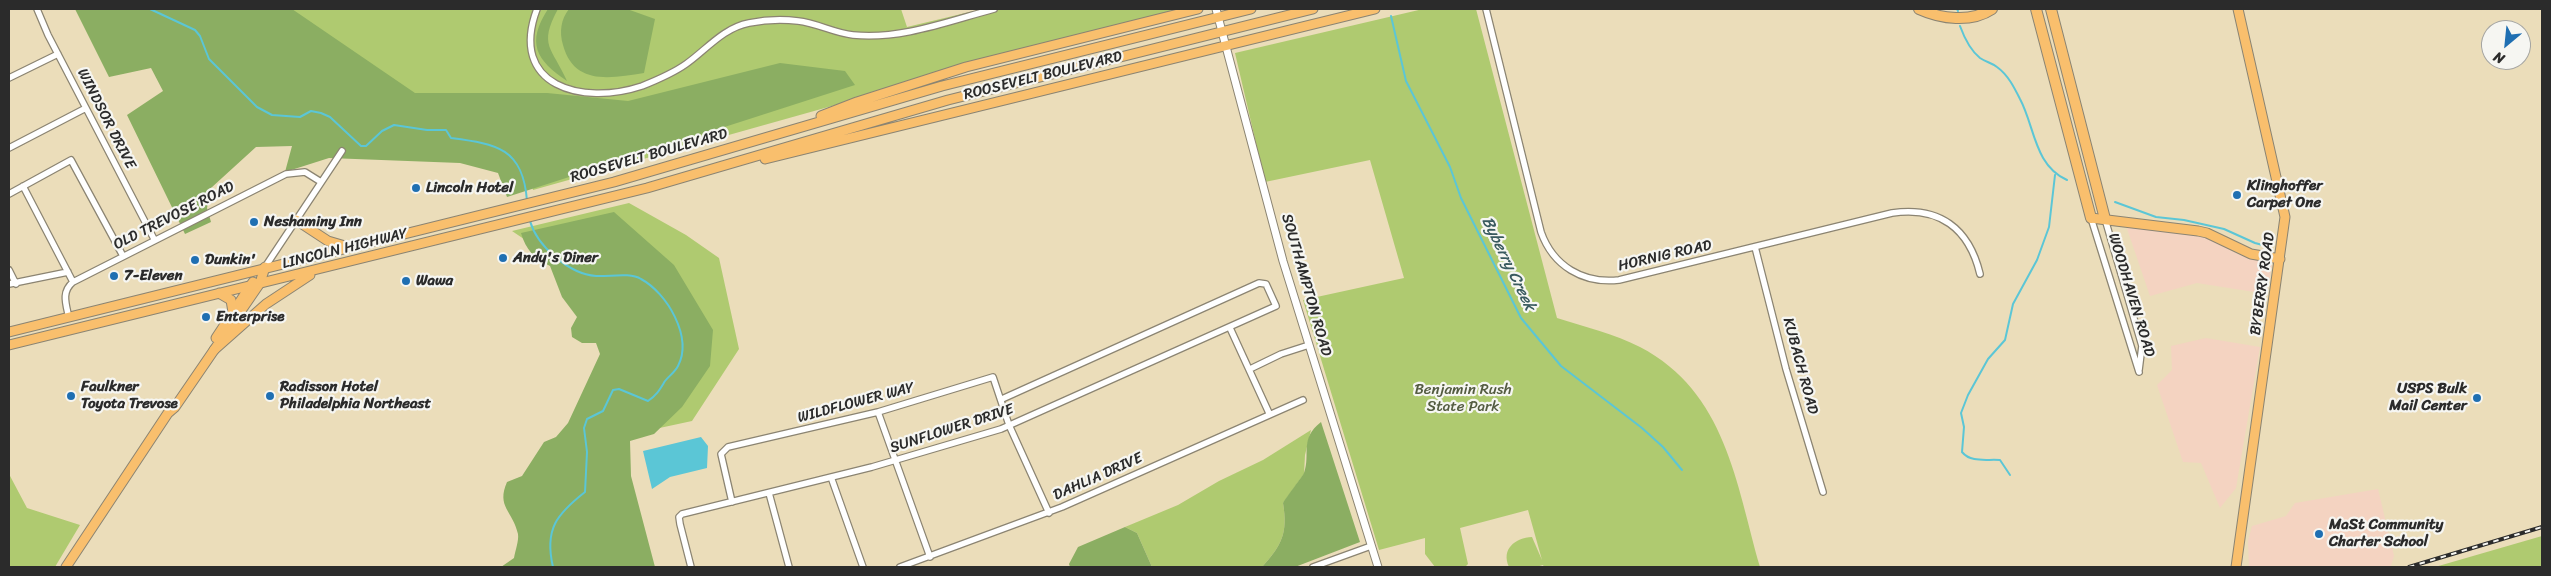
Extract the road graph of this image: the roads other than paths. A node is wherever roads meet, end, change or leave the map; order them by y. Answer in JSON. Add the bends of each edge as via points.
{"nodes":[{"id":1,"x":37,"y":9,"type":"edge"},
{"id":2,"x":537,"y":9,"type":"edge"},
{"id":3,"x":994,"y":9,"type":"edge"},
{"id":4,"x":1198,"y":9,"type":"edge"},
{"id":5,"x":1251,"y":9,"type":"edge"},
{"id":6,"x":1313,"y":9,"type":"edge"},
{"id":7,"x":1375,"y":9,"type":"edge"},
{"id":8,"x":1486,"y":9,"type":"edge"},
{"id":9,"x":1919,"y":9,"type":"edge"},
{"id":10,"x":1992,"y":9,"type":"edge"},
{"id":11,"x":2036,"y":9,"type":"edge"},
{"id":12,"x":2051,"y":9,"type":"edge"},
{"id":13,"x":2238,"y":9,"type":"edge"},
{"id":14,"x":1217,"y":13,"type":"edge"},
{"id":15,"x":1222,"y":31,"type":"junction"},
{"id":16,"x":1226,"y":46,"type":"junction"},
{"id":17,"x":58,"y":54,"type":"junction"},
{"id":18,"x":9,"y":78,"type":"edge"},
{"id":19,"x":86,"y":108,"type":"junction"},
{"id":20,"x":796,"y":127,"type":"junction"},
{"id":21,"x":9,"y":148,"type":"edge"},
{"id":22,"x":342,"y":151,"type":"dead end"},
{"id":23,"x":718,"y":168,"type":"junction"},
{"id":24,"x":321,"y":182,"type":"junction"},
{"id":25,"x":23,"y":186,"type":"junction"},
{"id":26,"x":9,"y":194,"type":"edge"},
{"id":27,"x":538,"y":201,"type":"joint"},
{"id":28,"x":541,"y":215,"type":"joint"},
{"id":29,"x":2091,"y":218,"type":"junction"},
{"id":30,"x":2105,"y":219,"type":"junction"},
{"id":31,"x":296,"y":220,"type":"junction"},
{"id":32,"x":154,"y":240,"type":"junction"},
{"id":33,"x":352,"y":245,"type":"junction"},
{"id":34,"x":1755,"y":247,"type":"junction"},
{"id":35,"x":123,"y":256,"type":"junction"},
{"id":36,"x":2280,"y":259,"type":"junction"},
{"id":37,"x":265,"y":267,"type":"junction"},
{"id":38,"x":9,"y":270,"type":"edge"},
{"id":39,"x":318,"y":270,"type":"junction"},
{"id":40,"x":68,"y":272,"type":"junction"},
{"id":41,"x":1980,"y":274,"type":"dead end"},
{"id":42,"x":73,"y":282,"type":"junction"},
{"id":43,"x":9,"y":284,"type":"edge"},
{"id":44,"x":16,"y":284,"type":"junction"},
{"id":45,"x":255,"y":284,"type":"junction"},
{"id":46,"x":218,"y":293,"type":"junction"},
{"id":47,"x":233,"y":312,"type":"junction"},
{"id":48,"x":69,"y":318,"type":"junction"},
{"id":49,"x":1230,"y":328,"type":"junction"},
{"id":50,"x":9,"y":332,"type":"edge"},
{"id":51,"x":9,"y":345,"type":"edge"},
{"id":52,"x":1309,"y":345,"type":"junction"},
{"id":53,"x":214,"y":350,"type":"junction"},
{"id":54,"x":1250,"y":369,"type":"junction"},
{"id":55,"x":1002,"y":399,"type":"junction"},
{"id":56,"x":1302,"y":400,"type":"dead end"},
{"id":57,"x":878,"y":412,"type":"junction"},
{"id":58,"x":168,"y":413,"type":"junction"},
{"id":59,"x":1269,"y":413,"type":"junction"},
{"id":60,"x":1009,"y":425,"type":"junction"},
{"id":61,"x":895,"y":460,"type":"junction"},
{"id":62,"x":831,"y":477,"type":"junction"},
{"id":63,"x":1823,"y":492,"type":"dead end"},
{"id":64,"x":769,"y":493,"type":"junction"},
{"id":65,"x":732,"y":502,"type":"junction"},
{"id":66,"x":1049,"y":513,"type":"junction"},
{"id":67,"x":1371,"y":546,"type":"junction"},
{"id":68,"x":930,"y":557,"type":"junction"},
{"id":69,"x":66,"y":567,"type":"edge"},
{"id":70,"x":691,"y":567,"type":"edge"},
{"id":71,"x":789,"y":567,"type":"edge"},
{"id":72,"x":863,"y":567,"type":"edge"},
{"id":73,"x":900,"y":567,"type":"edge"},
{"id":74,"x":1313,"y":567,"type":"edge"},
{"id":75,"x":1378,"y":567,"type":"edge"},
{"id":76,"x":2236,"y":567,"type":"edge"}],
"edges":[{"from":1,"to":17,"type":"street","name":"WINDSOR DRIVE"},
{"from":2,"to":3,"type":"street","via":[[530,27],[529,46],[544,76],[566,89],[598,92],[630,88],[667,76],[722,34],[747,23],[799,21],[866,36],[916,31]]},
{"from":4,"to":20,"type":"main road","name":"ROOSEVELT BOULEVARD","via":[[966,67],[856,102]]},
{"from":5,"to":14,"type":"main road","name":"ROOSEVELT BOULEVARD"},
{"from":6,"to":15,"type":"main road","name":"ROOSEVELT BOULEVARD"},
{"from":7,"to":16,"type":"main road","name":"ROOSEVELT BOULEVARD"},
{"from":8,"to":34,"type":"street","name":"HORNIG ROAD","via":[[1541,232],[1549,249],[1563,266],[1590,279],[1611,281]]},
{"from":9,"to":10,"type":"highway","via":[[1958,18],[1977,16]]},
{"from":11,"to":29,"type":"highway","name":"WOODHAVEN ROAD"},
{"from":12,"to":30,"type":"highway","name":"WOODHAVEN ROAD"},
{"from":13,"to":36,"type":"main road","name":"BYBERRY ROAD","via":[[2283,204],[2285,227]]},
{"from":14,"to":15,"type":"street","name":"SOUTHAMPTON ROAD"},
{"from":14,"to":20,"type":"main road","name":"ROOSEVELT BOULEVARD"},
{"from":15,"to":16,"type":"street","name":"SOUTHAMPTON ROAD"},
{"from":15,"to":23,"type":"main road","name":"ROOSEVELT BOULEVARD","via":[[948,100]]},
{"from":16,"to":23,"type":"main road","name":"ROOSEVELT BOULEVARD","via":[[792,153]]},
{"from":16,"to":52,"type":"street","name":"SOUTHAMPTON ROAD"},
{"from":17,"to":18,"type":"street"},
{"from":17,"to":19,"type":"street","name":"WINDSOR DRIVE"},
{"from":19,"to":21,"type":"street"},
{"from":19,"to":32,"type":"street","name":"WINDSOR DRIVE"},
{"from":20,"to":27,"type":"main road","name":"ROOSEVELT BOULEVARD"},
{"from":22,"to":24,"type":"street"},
{"from":23,"to":28,"type":"main road","name":"ROOSEVELT BOULEVARD"},
{"from":24,"to":31,"type":"street"},
{"from":24,"to":32,"type":"street","name":"OLD TREVOSE ROAD","via":[[304,172],[286,174]]},
{"from":25,"to":26,"type":"street"},
{"from":25,"to":35,"type":"street","via":[[71,160]]},
{"from":25,"to":40,"type":"street"},
{"from":27,"to":33,"type":"main road","name":"LINCOLN HIGHWAY"},
{"from":28,"to":39,"type":"main road","name":"LINCOLN HIGHWAY"},
{"from":29,"to":30,"type":"main road"},
{"from":29,"to":30,"type":"street","name":"WOODHAVEN ROAD","via":[[2139,372],[2142,346]]},
{"from":30,"to":36,"type":"main road","via":[[2208,233],[2239,250]]},
{"from":31,"to":33,"type":"main road","via":[[328,241]]},
{"from":31,"to":37,"type":"street"},
{"from":32,"to":35,"type":"street","name":"OLD TREVOSE ROAD"},
{"from":33,"to":37,"type":"main road","name":"LINCOLN HIGHWAY"},
{"from":34,"to":41,"type":"street","name":"HORNIG ROAD","via":[[1892,213],[1921,212],[1941,218],[1961,234],[1972,249]]},
{"from":34,"to":63,"type":"street","name":"KUBACH ROAD","via":[[1786,369]]},
{"from":35,"to":42,"type":"street","name":"OLD TREVOSE ROAD"},
{"from":36,"to":76,"type":"main road","name":"BYBERRY ROAD"},
{"from":37,"to":45,"type":"main road"},
{"from":37,"to":48,"type":"main road","name":"LINCOLN HIGHWAY"},
{"from":38,"to":44,"type":"street"},
{"from":39,"to":45,"type":"main road","name":"LINCOLN HIGHWAY"},
{"from":39,"to":53,"type":"main road","via":[[271,300]]},
{"from":40,"to":42,"type":"street"},
{"from":40,"to":44,"type":"street"},
{"from":42,"to":48,"type":"street","via":[[65,293]]},
{"from":43,"to":44,"type":"street"},
{"from":45,"to":46,"type":"main road","name":"LINCOLN HIGHWAY"},
{"from":45,"to":47,"type":"main road"},
{"from":45,"to":53,"type":"main road"},
{"from":46,"to":47,"type":"main road","via":[[232,300]]},
{"from":46,"to":51,"type":"main road","name":"LINCOLN HIGHWAY"},
{"from":47,"to":58,"type":"main road"},
{"from":48,"to":50,"type":"main road","name":"LINCOLN HIGHWAY"},
{"from":49,"to":54,"type":"street"},
{"from":49,"to":55,"type":"street","name":"SUNFLOWER DRIVE","via":[[1276,306],[1266,284],[1259,283]]},
{"from":49,"to":60,"type":"street","name":"SUNFLOWER DRIVE"},
{"from":52,"to":54,"type":"street"},
{"from":52,"to":67,"type":"street","name":"SOUTHAMPTON ROAD"},
{"from":53,"to":58,"type":"main road"},
{"from":54,"to":59,"type":"street"},
{"from":55,"to":57,"type":"street","name":"WILDFLOWER WAY","via":[[993,376]]},
{"from":55,"to":60,"type":"street"},
{"from":56,"to":59,"type":"street","name":"DAHLIA DRIVE"},
{"from":57,"to":61,"type":"street"},
{"from":57,"to":65,"type":"street","name":"WILDFLOWER WAY","via":[[728,447],[721,454]]},
{"from":58,"to":69,"type":"main road"},
{"from":59,"to":66,"type":"street","name":"DAHLIA DRIVE"},
{"from":60,"to":61,"type":"street","name":"SUNFLOWER DRIVE"},
{"from":60,"to":66,"type":"street"},
{"from":61,"to":62,"type":"street","name":"SUNFLOWER DRIVE"},
{"from":61,"to":68,"type":"street"},
{"from":62,"to":64,"type":"street","name":"SUNFLOWER DRIVE"},
{"from":62,"to":72,"type":"street"},
{"from":64,"to":65,"type":"street","name":"SUNFLOWER DRIVE"},
{"from":64,"to":71,"type":"street"},
{"from":65,"to":70,"type":"street","name":"SUNFLOWER DRIVE","via":[[679,517]]},
{"from":66,"to":68,"type":"street","name":"DAHLIA DRIVE"},
{"from":67,"to":74,"type":"street"},
{"from":67,"to":75,"type":"street","name":"SOUTHAMPTON ROAD"},
{"from":68,"to":73,"type":"street","name":"DAHLIA DRIVE"}]}
